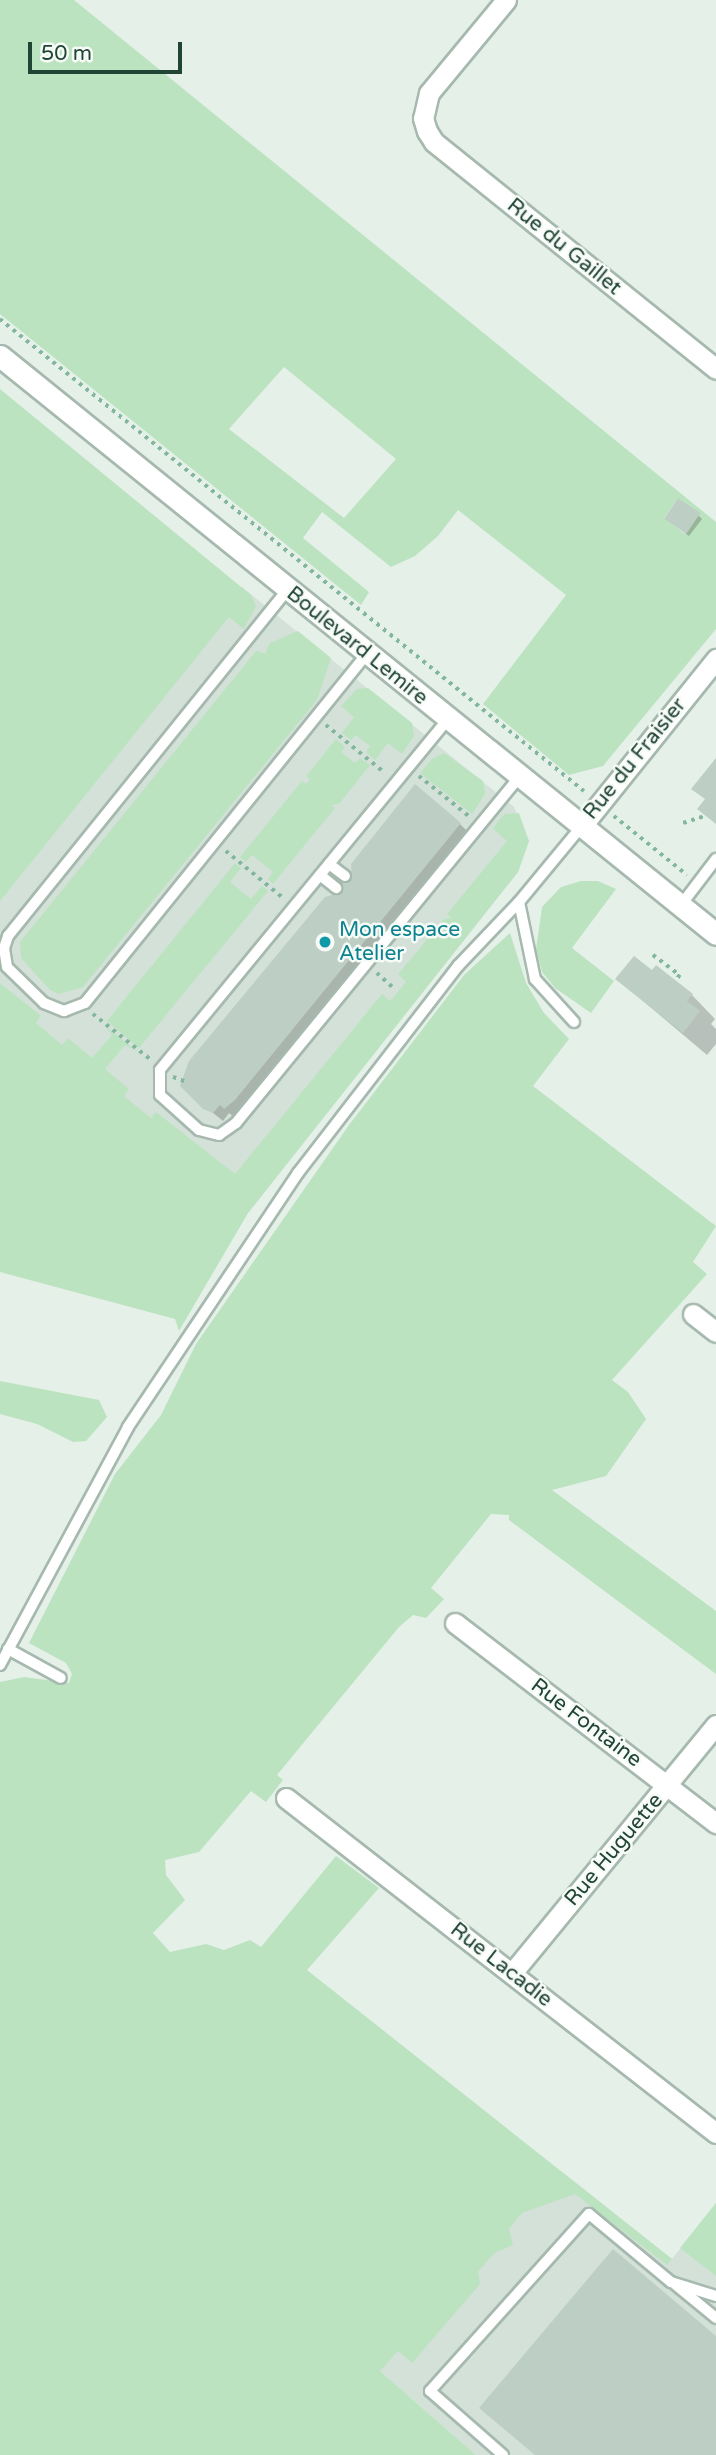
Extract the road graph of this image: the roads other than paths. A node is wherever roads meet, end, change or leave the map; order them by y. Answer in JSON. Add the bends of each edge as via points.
{"nodes":[{"id":1,"x":506,"y":0,"type":"edge"},
{"id":2,"x":0,"y":356,"type":"edge"},
{"id":3,"x":716,"y":369,"type":"edge"},
{"id":4,"x":288,"y":589,"type":"junction"},
{"id":5,"x":367,"y":653,"type":"junction"},
{"id":6,"x":716,"y":659,"type":"edge"},
{"id":7,"x":448,"y":719,"type":"junction"},
{"id":8,"x":519,"y":777,"type":"junction"},
{"id":9,"x":581,"y":827,"type":"junction"},
{"id":10,"x":716,"y":859,"type":"edge"},
{"id":11,"x":329,"y":864,"type":"junction"},
{"id":12,"x":320,"y":875,"type":"junction"},
{"id":13,"x":345,"y":876,"type":"dead end"},
{"id":14,"x":336,"y":888,"type":"dead end"},
{"id":15,"x":519,"y":902,"type":"junction"},
{"id":16,"x":680,"y":905,"type":"junction"},
{"id":17,"x":716,"y":934,"type":"edge"},
{"id":18,"x":574,"y":1022,"type":"dead end"},
{"id":19,"x":693,"y":1314,"type":"dead end"},
{"id":20,"x":716,"y":1332,"type":"edge"},
{"id":21,"x":455,"y":1623,"type":"dead end"},
{"id":22,"x":8,"y":1650,"type":"junction"},
{"id":23,"x":0,"y":1665,"type":"edge"},
{"id":24,"x":61,"y":1678,"type":"dead end"},
{"id":25,"x":716,"y":1725,"type":"edge"},
{"id":26,"x":668,"y":1785,"type":"junction"},
{"id":27,"x":286,"y":1798,"type":"dead end"},
{"id":28,"x":716,"y":1823,"type":"edge"},
{"id":29,"x":512,"y":1973,"type":"junction"},
{"id":30,"x":716,"y":2133,"type":"edge"},
{"id":31,"x":671,"y":2282,"type":"junction"},
{"id":32,"x":716,"y":2296,"type":"edge"},
{"id":33,"x":716,"y":2318,"type":"edge"},
{"id":34,"x":503,"y":2455,"type":"edge"}],
"edges":[{"from":1,"to":3,"type":"street","name":"Rue du Gaillet","via":[[429,93],[423,118],[435,142]]},
{"from":2,"to":4,"type":"main road","name":"Boulevard Lemire"},
{"from":4,"to":5,"type":"main road","name":"Boulevard Lemire"},
{"from":4,"to":5,"type":"lane","via":[[8,936],[4,948],[7,967],[44,1003],[64,1011],[85,1003]]},
{"from":5,"to":7,"type":"main road","name":"Boulevard Lemire"},
{"from":6,"to":9,"type":"street","name":"Rue du Fraisier"},
{"from":7,"to":8,"type":"main road","name":"Boulevard Lemire"},
{"from":7,"to":11,"type":"lane"},
{"from":8,"to":9,"type":"main road","name":"Boulevard Lemire"},
{"from":8,"to":12,"type":"lane","via":[[236,1123],[224,1134],[203,1133],[163,1099],[157,1085],[160,1070]]},
{"from":9,"to":15,"type":"lane"},
{"from":9,"to":16,"type":"main road","name":"Boulevard Lemire"},
{"from":10,"to":16,"type":"lane"},
{"from":11,"to":12,"type":"lane"},
{"from":11,"to":13,"type":"lane"},
{"from":12,"to":14,"type":"lane"},
{"from":15,"to":18,"type":"lane","via":[[535,979]]},
{"from":15,"to":22,"type":"lane","via":[[458,966],[298,1174],[229,1274],[97,1479]]},
{"from":16,"to":17,"type":"main road","name":"Boulevard Lemire"},
{"from":19,"to":20,"type":"street"},
{"from":21,"to":26,"type":"street","name":"Rue Fontaine"},
{"from":22,"to":23,"type":"lane"},
{"from":22,"to":24,"type":"lane"},
{"from":25,"to":26,"type":"street","name":"Rue Huguette"},
{"from":26,"to":28,"type":"street","name":"Rue Fontaine"},
{"from":26,"to":29,"type":"street","name":"Rue Huguette"},
{"from":27,"to":29,"type":"street","name":"Rue Lacadie"},
{"from":29,"to":30,"type":"street","name":"Rue Lacadie"},
{"from":31,"to":32,"type":"lane"},
{"from":31,"to":33,"type":"lane"},
{"from":31,"to":34,"type":"lane","via":[[589,2214],[430,2391]]}]}
